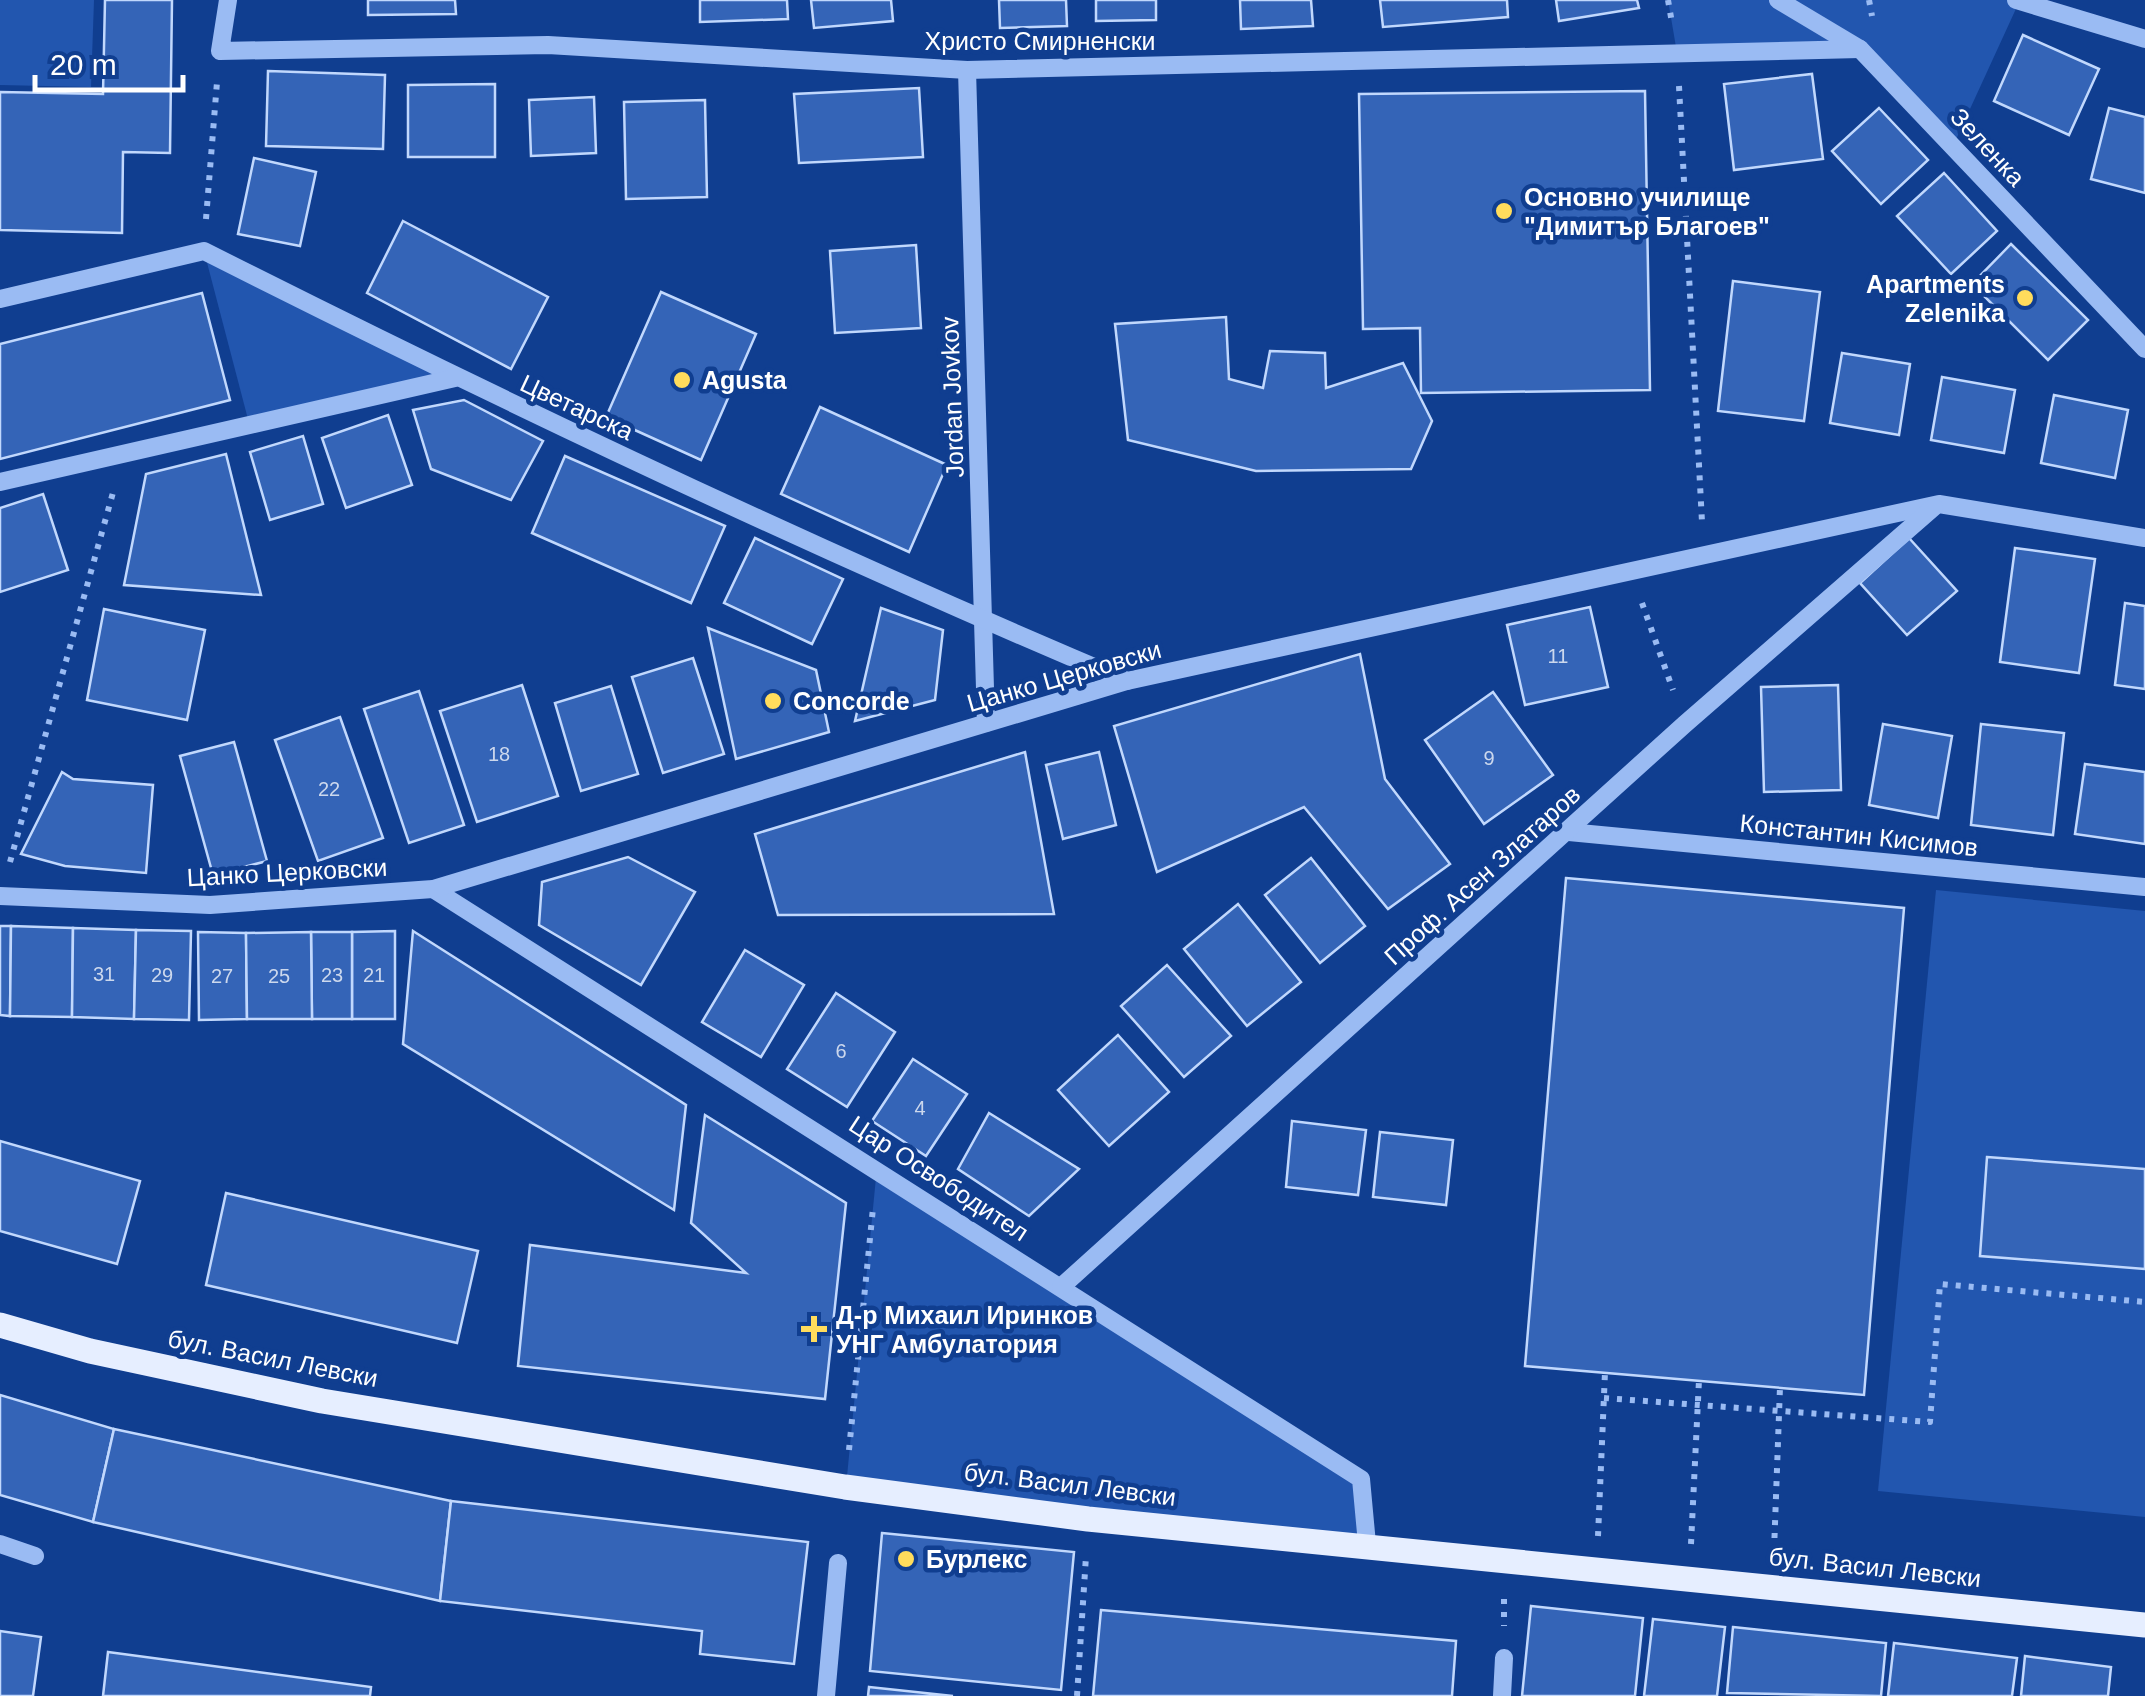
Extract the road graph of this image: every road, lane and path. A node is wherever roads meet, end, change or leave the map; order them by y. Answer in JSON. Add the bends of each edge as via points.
{"nodes":[{"id":1,"x":228,"y":0,"type":"edge"},
{"id":2,"x":1668,"y":0,"type":"edge"},
{"id":3,"x":1778,"y":0,"type":"edge"},
{"id":4,"x":2016,"y":0,"type":"edge"},
{"id":5,"x":2145,"y":39,"type":"edge"},
{"id":6,"x":1860,"y":49,"type":"junction"},
{"id":7,"x":220,"y":51,"type":"junction"},
{"id":8,"x":1677,"y":54,"type":"junction"},
{"id":9,"x":967,"y":70,"type":"junction"},
{"id":10,"x":204,"y":250,"type":"junction"},
{"id":11,"x":0,"y":299,"type":"edge"},
{"id":12,"x":2145,"y":349,"type":"edge"},
{"id":13,"x":455,"y":378,"type":"junction"},
{"id":14,"x":126,"y":450,"type":"junction"},
{"id":15,"x":0,"y":482,"type":"edge"},
{"id":16,"x":1939,"y":504,"type":"junction"},
{"id":17,"x":2145,"y":538,"type":"edge"},
{"id":18,"x":1704,"y":552,"type":"junction"},
{"id":19,"x":1630,"y":568,"type":"junction"},
{"id":20,"x":983,"y":620,"type":"junction"},
{"id":21,"x":1127,"y":682,"type":"junction"},
{"id":22,"x":986,"y":723,"type":"junction"},
{"id":23,"x":1685,"y":724,"type":"junction"},
{"id":24,"x":1569,"y":832,"type":"junction"},
{"id":25,"x":2145,"y":887,"type":"edge"},
{"id":26,"x":433,"y":889,"type":"junction"},
{"id":27,"x":0,"y":896,"type":"edge"},
{"id":28,"x":877,"y":1167,"type":"junction"},
{"id":29,"x":1061,"y":1287,"type":"junction"},
{"id":30,"x":2145,"y":1302,"type":"edge"},
{"id":31,"x":0,"y":1325,"type":"edge"},
{"id":32,"x":1606,"y":1372,"type":"dead end"},
{"id":33,"x":1699,"y":1380,"type":"dead end"},
{"id":34,"x":1780,"y":1387,"type":"dead end"},
{"id":35,"x":1604,"y":1398,"type":"junction"},
{"id":36,"x":1698,"y":1405,"type":"junction"},
{"id":37,"x":1779,"y":1411,"type":"junction"},
{"id":38,"x":846,"y":1487,"type":"junction"},
{"id":39,"x":1088,"y":1520,"type":"junction"},
{"id":40,"x":0,"y":1544,"type":"edge"},
{"id":41,"x":1367,"y":1544,"type":"junction"},
{"id":42,"x":35,"y":1556,"type":"dead end"},
{"id":43,"x":1504,"y":1560,"type":"junction"},
{"id":44,"x":838,"y":1563,"type":"dead end"},
{"id":45,"x":1597,"y":1570,"type":"junction"},
{"id":46,"x":1690,"y":1579,"type":"junction"},
{"id":47,"x":1773,"y":1587,"type":"junction"},
{"id":48,"x":2145,"y":1625,"type":"edge"},
{"id":49,"x":1504,"y":1658,"type":"joint"},
{"id":50,"x":826,"y":1696,"type":"edge"},
{"id":51,"x":1077,"y":1696,"type":"edge"},
{"id":52,"x":1502,"y":1696,"type":"edge"}],
"edges":[{"from":1,"to":7,"type":"street"},
{"from":2,"to":8,"type":"path"},
{"from":3,"to":6,"type":"street","name":"Зеленка"},
{"from":4,"to":5,"type":"street"},
{"from":6,"to":8,"type":"street","name":"Христо Смирненски"},
{"from":6,"to":12,"type":"street","name":"Зеленка"},
{"from":7,"to":9,"type":"street","name":"Христо Смирненски","via":[[548,46]]},
{"from":7,"to":10,"type":"path"},
{"from":8,"to":9,"type":"street","name":"Христо Смирненски"},
{"from":8,"to":18,"type":"path"},
{"from":9,"to":20,"type":"street","name":"Jordan Jovkov"},
{"from":10,"to":11,"type":"street"},
{"from":10,"to":13,"type":"street","name":"Цветарска"},
{"from":13,"to":14,"type":"street"},
{"from":13,"to":20,"type":"street","name":"Цветарска"},
{"from":14,"to":15,"type":"street"},
{"from":14,"to":27,"type":"path"},
{"from":16,"to":17,"type":"street","name":"Цанко Церковски"},
{"from":16,"to":18,"type":"street","name":"Цанко Церковски"},
{"from":16,"to":23,"type":"street","name":"Проф. Асен Златаров"},
{"from":18,"to":19,"type":"street","name":"Цанко Церковски"},
{"from":19,"to":21,"type":"street","name":"Цанко Церковски"},
{"from":19,"to":23,"type":"path"},
{"from":20,"to":21,"type":"street","name":"Цветарска"},
{"from":20,"to":22,"type":"street","name":"Jordan Jovkov"},
{"from":21,"to":22,"type":"street","name":"Цанко Церковски"},
{"from":22,"to":26,"type":"street","name":"Цанко Церковски"},
{"from":23,"to":24,"type":"street","name":"Проф. Асен Златаров"},
{"from":24,"to":25,"type":"street","name":"Константин Кисимов"},
{"from":24,"to":29,"type":"street","name":"Проф. Асен Златаров"},
{"from":26,"to":27,"type":"street","name":"Цанко Церковски","via":[[210,904]]},
{"from":26,"to":28,"type":"street","name":"Цар Освободител"},
{"from":28,"to":29,"type":"street","name":"Цар Освободител"},
{"from":28,"to":38,"type":"path"},
{"from":29,"to":41,"type":"street","name":"Цар Освободител","via":[[1361,1479]]},
{"from":30,"to":37,"type":"path","via":[[1940,1284],[1930,1422]]},
{"from":31,"to":38,"type":"main road","name":"бул. Васил Левски","via":[[322,1401]]},
{"from":32,"to":35,"type":"path"},
{"from":33,"to":36,"type":"path"},
{"from":34,"to":37,"type":"path"},
{"from":35,"to":36,"type":"path"},
{"from":35,"to":45,"type":"path"},
{"from":36,"to":37,"type":"path"},
{"from":36,"to":46,"type":"path"},
{"from":37,"to":47,"type":"path"},
{"from":38,"to":39,"type":"main road","name":"бул. Васил Левски"},
{"from":39,"to":41,"type":"main road","name":"бул. Васил Левски"},
{"from":39,"to":51,"type":"path"},
{"from":40,"to":42,"type":"street"},
{"from":41,"to":43,"type":"main road","name":"бул. Васил Левски"},
{"from":43,"to":45,"type":"main road","name":"бул. Васил Левски"},
{"from":43,"to":49,"type":"path"},
{"from":44,"to":50,"type":"street"},
{"from":45,"to":46,"type":"main road","name":"бул. Васил Левски"},
{"from":46,"to":47,"type":"main road","name":"бул. Васил Левски"},
{"from":47,"to":48,"type":"main road","name":"бул. Васил Левски"},
{"from":49,"to":52,"type":"street"}]}
